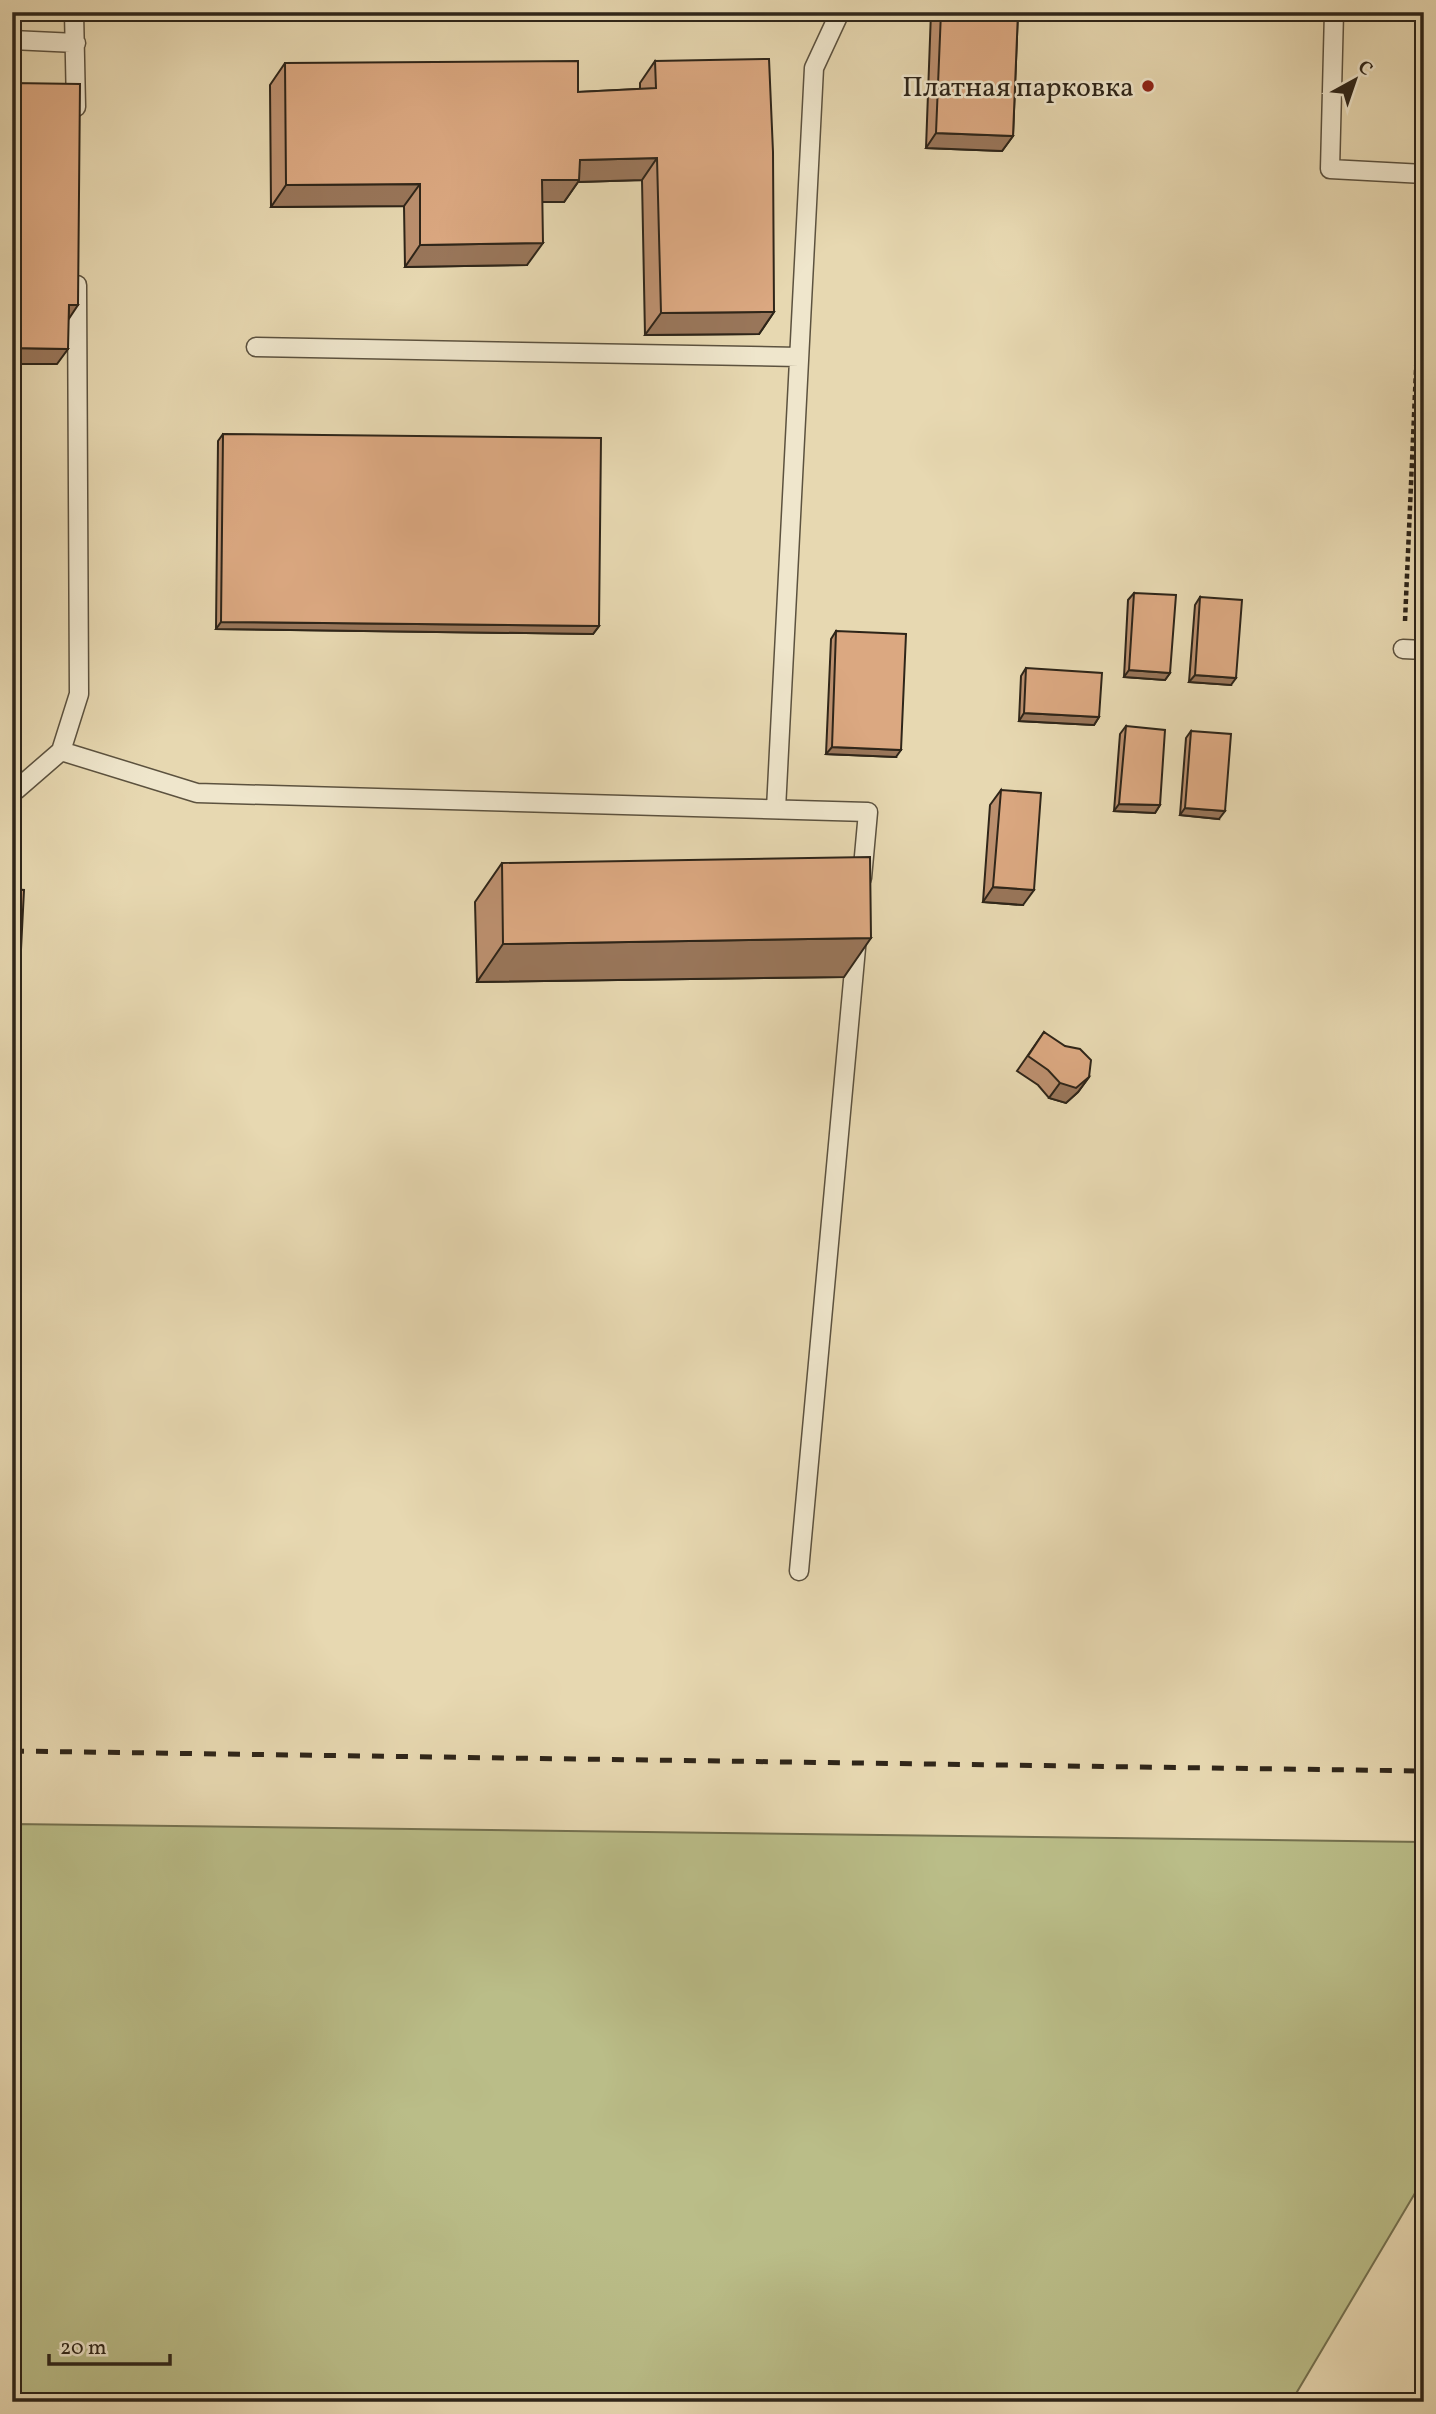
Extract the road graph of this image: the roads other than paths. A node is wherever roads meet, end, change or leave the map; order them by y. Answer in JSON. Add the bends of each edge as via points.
{"nodes":[{"id":1,"x":74,"y":12,"type":"edge"},
{"id":2,"x":840,"y":12,"type":"edge"},
{"id":3,"x":1334,"y":12,"type":"edge"},
{"id":4,"x":12,"y":40,"type":"edge"},
{"id":5,"x":76,"y":43,"type":"junction"},
{"id":6,"x":76,"y":126,"type":"edge"},
{"id":7,"x":1424,"y":174,"type":"edge"},
{"id":8,"x":77,"y":265,"type":"edge"},
{"id":9,"x":256,"y":347,"type":"dead end"},
{"id":10,"x":799,"y":357,"type":"junction"},
{"id":11,"x":1404,"y":649,"type":"road end"},
{"id":12,"x":1424,"y":650,"type":"edge"},
{"id":13,"x":61,"y":751,"type":"junction"},
{"id":14,"x":12,"y":790,"type":"edge"},
{"id":15,"x":776,"y":809,"type":"junction"},
{"id":16,"x":861,"y":895,"type":"edge"},
{"id":17,"x":858,"y":922,"type":"edge"},
{"id":18,"x":799,"y":1572,"type":"dead end"}],
"edges":[{"from":1,"to":5,"type":"lane"},
{"from":2,"to":10,"type":"lane","via":[[814,68]]},
{"from":3,"to":7,"type":"lane","via":[[1330,169]]},
{"from":4,"to":5,"type":"lane"},
{"from":5,"to":6,"type":"lane"},
{"from":8,"to":13,"type":"lane","via":[[79,694]]},
{"from":9,"to":10,"type":"lane"},
{"from":10,"to":15,"type":"lane"},
{"from":11,"to":12,"type":"lane"},
{"from":13,"to":14,"type":"lane"},
{"from":13,"to":15,"type":"lane","via":[[197,793]]},
{"from":15,"to":16,"type":"lane","via":[[868,812]]},
{"from":17,"to":18,"type":"lane"}]}
